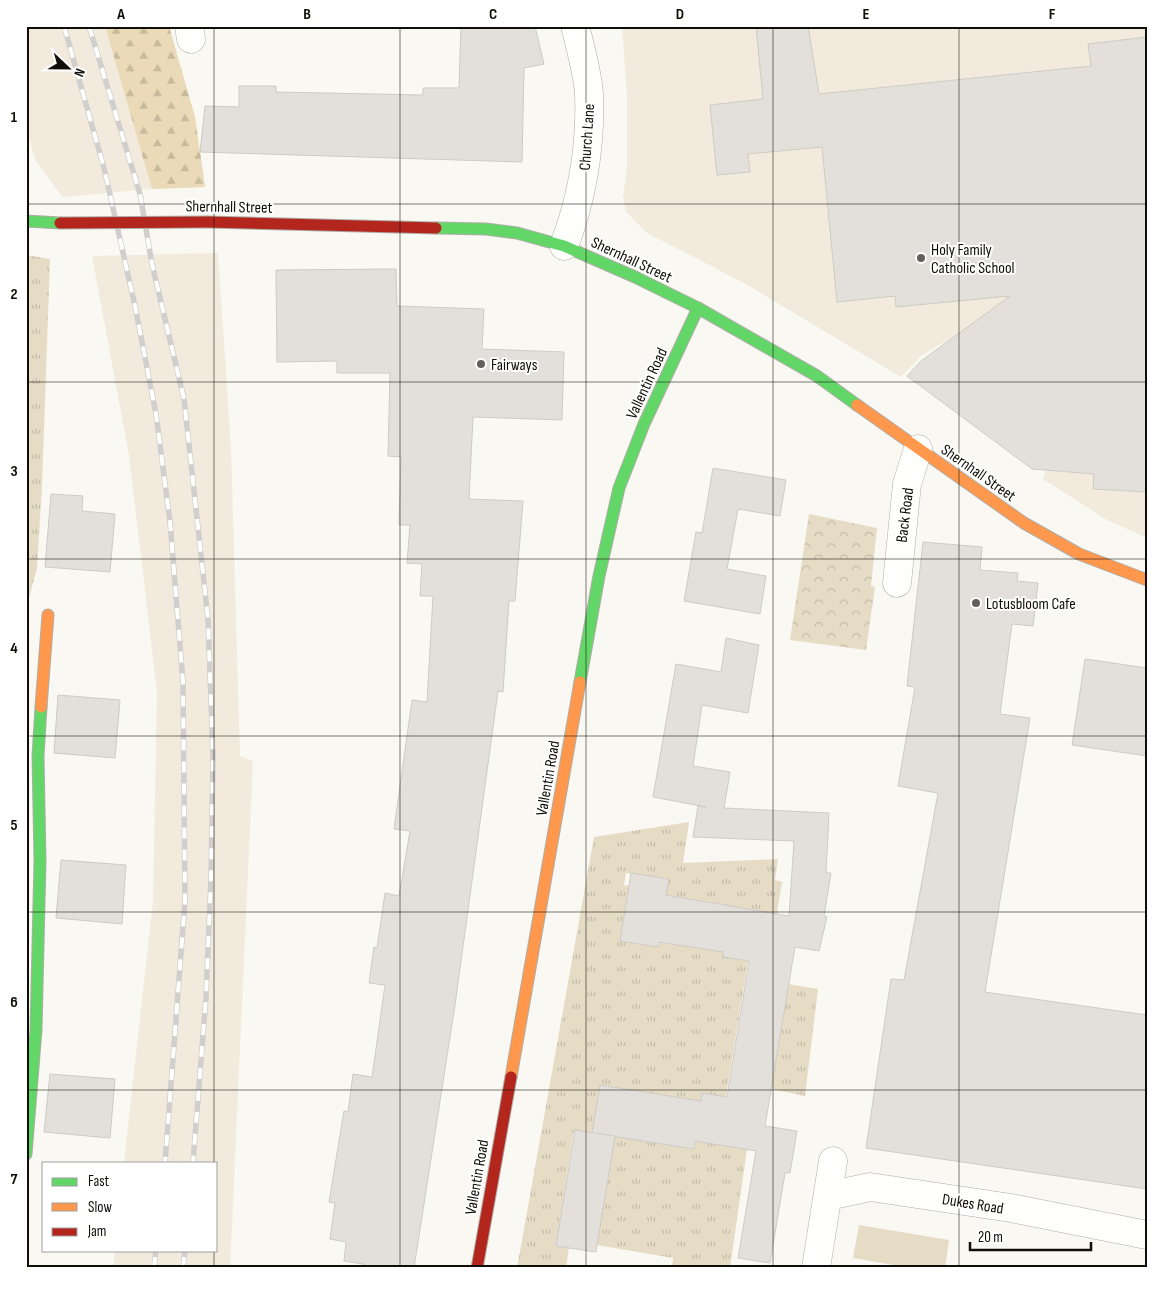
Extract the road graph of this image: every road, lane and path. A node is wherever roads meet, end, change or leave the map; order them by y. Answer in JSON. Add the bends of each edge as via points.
{"nodes":[{"id":1,"x":575,"y":26,"type":"edge"},
{"id":2,"x":26,"y":221,"type":"edge"},
{"id":3,"x":564,"y":246,"type":"junction"},
{"id":4,"x":698,"y":308,"type":"junction"},
{"id":5,"x":918,"y":449,"type":"junction"},
{"id":6,"x":1147,"y":580,"type":"edge"},
{"id":7,"x":897,"y":583,"type":"dead end"},
{"id":8,"x":48,"y":615,"type":"dead end"},
{"id":9,"x":26,"y":1154,"type":"edge"},
{"id":10,"x":833,"y":1161,"type":"dead end"},
{"id":11,"x":828,"y":1196,"type":"junction"},
{"id":12,"x":1147,"y":1235,"type":"edge"},
{"id":13,"x":477,"y":1268,"type":"edge"},
{"id":14,"x":816,"y":1268,"type":"edge"}],
"edges":[{"from":1,"to":3,"type":"street","name":"Church Lane","via":[[589,93],[587,156],[575,217]]},
{"from":2,"to":3,"type":"street","name":"Shernhall Street","bridge":true,"via":[[486,229],[517,232]]},
{"from":3,"to":4,"type":"street","name":"Shernhall Street"},
{"from":4,"to":5,"type":"street","name":"Shernhall Street","via":[[818,376]]},
{"from":4,"to":13,"type":"street","name":"Vallentin Road","via":[[644,424],[617,498],[599,576]]},
{"from":5,"to":6,"type":"street","name":"Shernhall Street","via":[[1024,523],[1079,554]]},
{"from":5,"to":7,"type":"street","name":"Back Road","via":[[907,484]]},
{"from":8,"to":9,"type":"street","via":[[38,756],[40,860],[36,1030]]},
{"from":10,"to":11,"type":"street"},
{"from":11,"to":12,"type":"street","name":"Dukes Road","via":[[870,1187],[1011,1208]]},
{"from":11,"to":14,"type":"street"}]}
